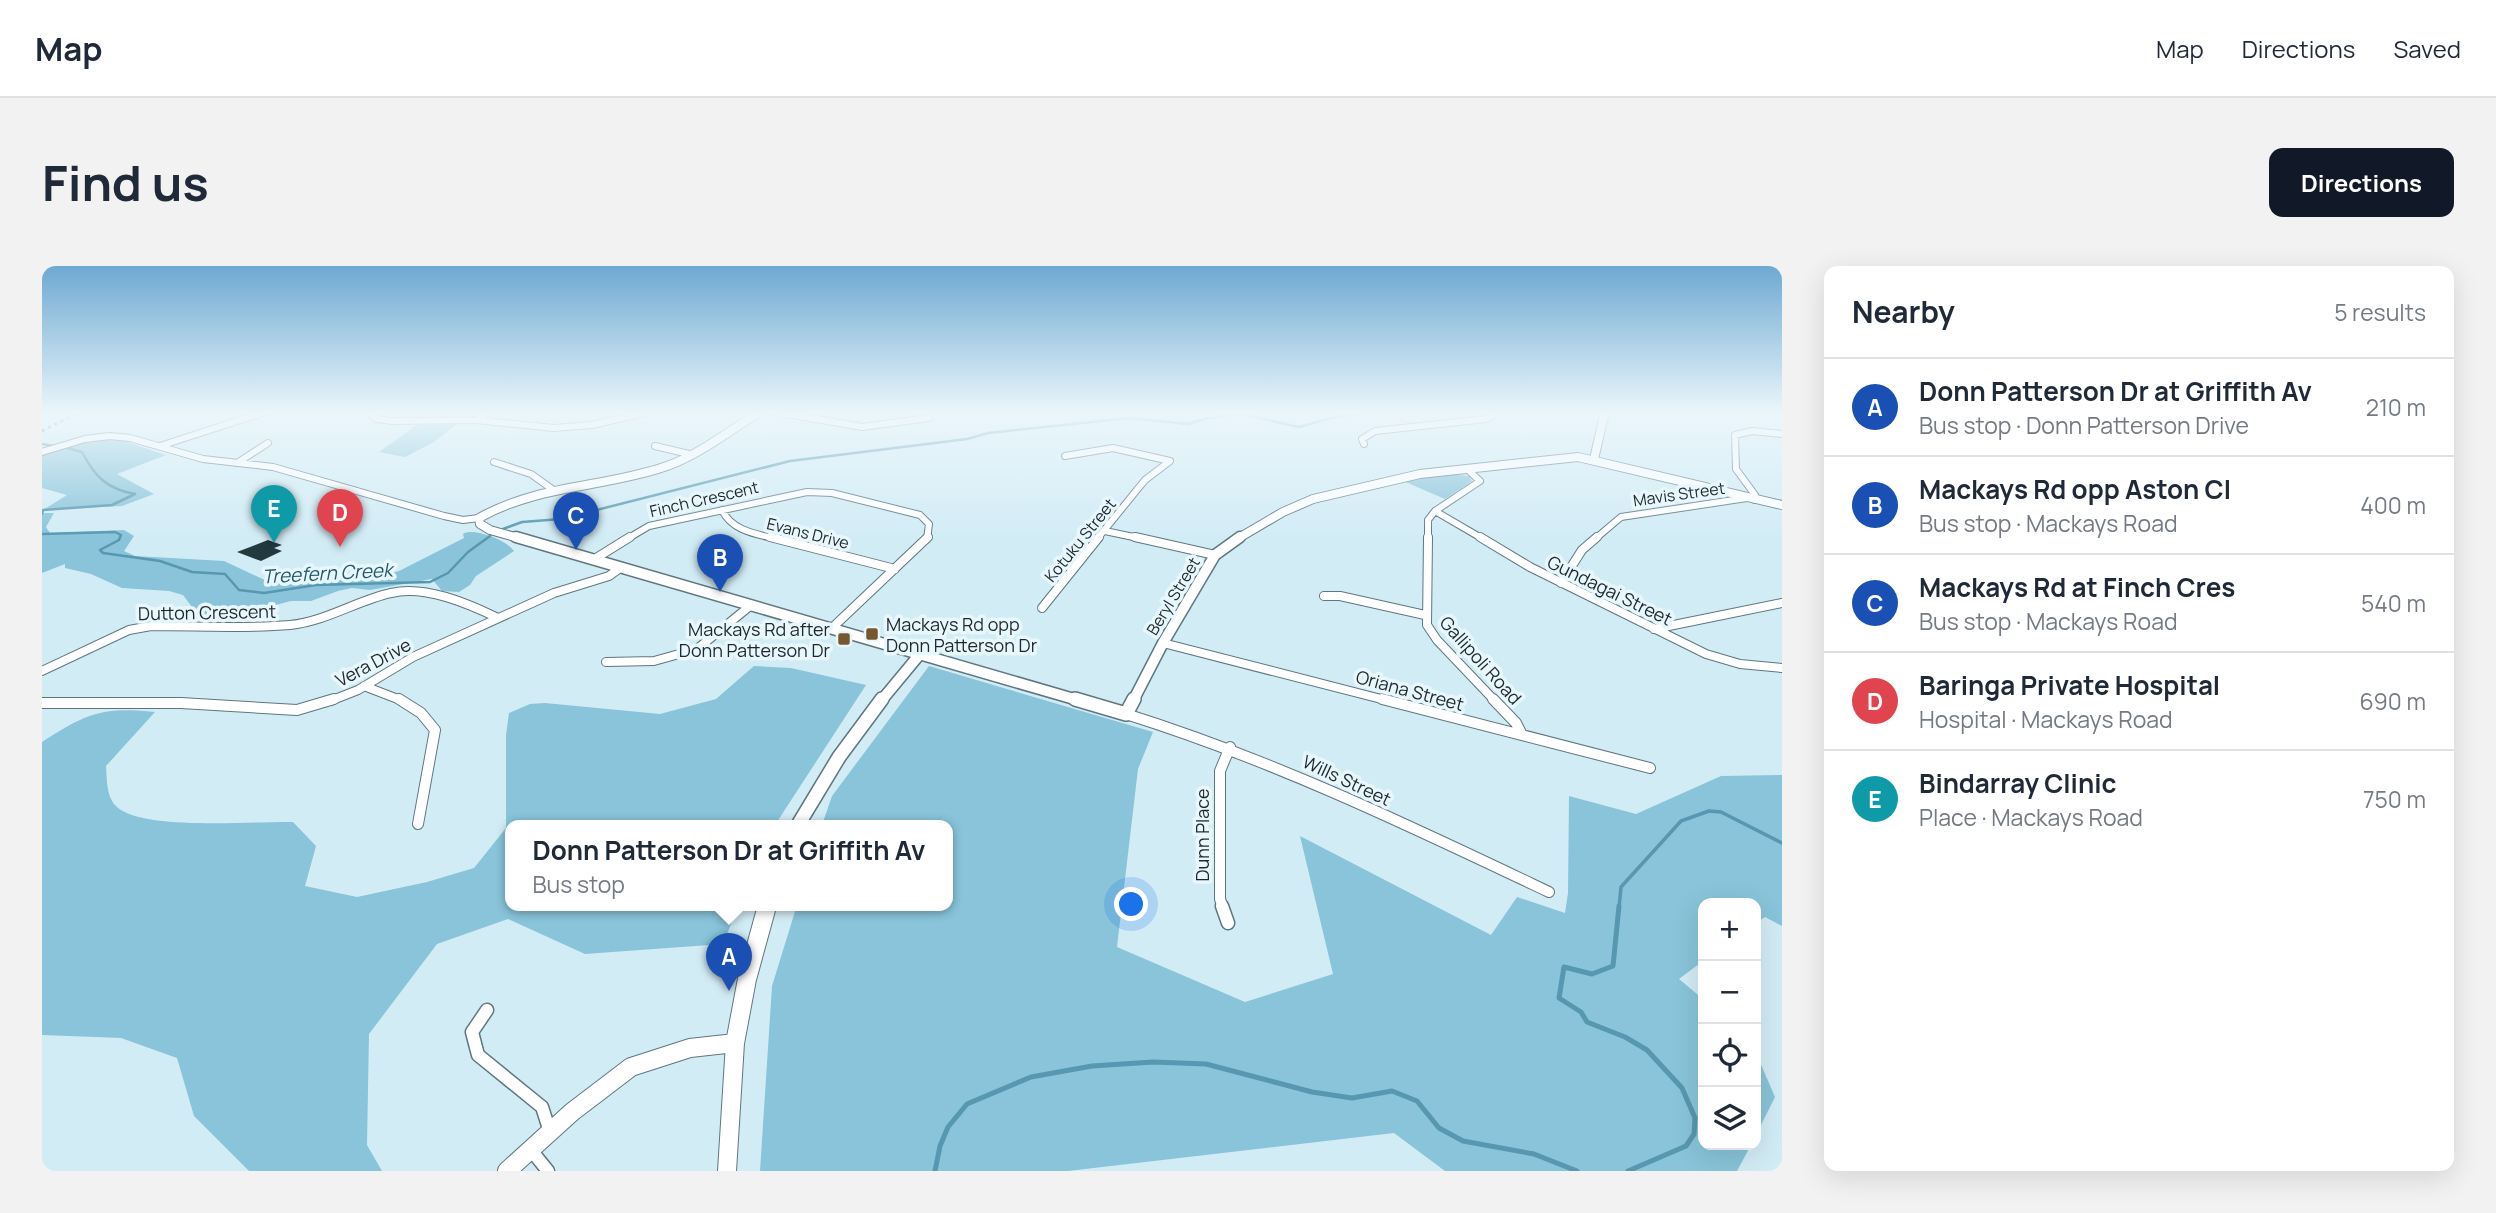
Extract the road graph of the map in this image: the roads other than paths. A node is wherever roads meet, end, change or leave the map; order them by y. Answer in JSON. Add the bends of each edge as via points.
{"nodes":[{"id":1,"x":190,"y":454,"type":"edge"},
{"id":2,"x":251,"y":454,"type":"edge"},
{"id":3,"x":689,"y":454,"type":"edge"},
{"id":4,"x":1076,"y":454,"type":"edge"},
{"id":5,"x":1140,"y":454,"type":"edge"},
{"id":6,"x":1595,"y":454,"type":"edge"},
{"id":7,"x":1736,"y":454,"type":"edge"},
{"id":8,"x":1065,"y":456,"type":"dead end"},
{"id":9,"x":1179,"y":456,"type":"dead end"},
{"id":10,"x":1594,"y":458,"type":"junction"},
{"id":11,"x":1170,"y":461,"type":"junction"},
{"id":12,"x":237,"y":463,"type":"junction"},
{"id":13,"x":494,"y":463,"type":"dead end"},
{"id":14,"x":1467,"y":469,"type":"junction"},
{"id":15,"x":552,"y":489,"type":"junction"},
{"id":16,"x":1751,"y":499,"type":"junction"},
{"id":17,"x":1782,"y":505,"type":"edge"},
{"id":18,"x":722,"y":510,"type":"junction"},
{"id":19,"x":1435,"y":511,"type":"junction"},
{"id":20,"x":479,"y":518,"type":"junction"},
{"id":21,"x":1105,"y":531,"type":"junction"},
{"id":22,"x":1215,"y":555,"type":"junction"},
{"id":23,"x":593,"y":560,"type":"junction"},
{"id":24,"x":620,"y":568,"type":"junction"},
{"id":25,"x":895,"y":569,"type":"junction"},
{"id":26,"x":1561,"y":583,"type":"junction"},
{"id":27,"x":1324,"y":596,"type":"dead end"},
{"id":28,"x":1782,"y":603,"type":"edge"},
{"id":29,"x":750,"y":606,"type":"junction"},
{"id":30,"x":1042,"y":608,"type":"dead end"},
{"id":31,"x":1425,"y":615,"type":"junction"},
{"id":32,"x":498,"y":618,"type":"junction"},
{"id":33,"x":832,"y":628,"type":"junction"},
{"id":34,"x":1654,"y":629,"type":"junction"},
{"id":35,"x":1163,"y":643,"type":"junction"},
{"id":36,"x":920,"y":654,"type":"junction"},
{"id":37,"x":606,"y":662,"type":"dead end"},
{"id":38,"x":1782,"y":668,"type":"edge"},
{"id":39,"x":42,"y":671,"type":"edge"},
{"id":40,"x":364,"y":686,"type":"junction"},
{"id":41,"x":42,"y":703,"type":"edge"},
{"id":42,"x":1126,"y":713,"type":"junction"},
{"id":43,"x":1522,"y":735,"type":"junction"},
{"id":44,"x":1230,"y":747,"type":"junction"},
{"id":45,"x":1650,"y":768,"type":"dead end"},
{"id":46,"x":801,"y":820,"type":"edge"},
{"id":47,"x":418,"y":824,"type":"dead end"},
{"id":48,"x":1549,"y":892,"type":"dead end"},
{"id":49,"x":765,"y":911,"type":"edge"},
{"id":50,"x":1228,"y":923,"type":"dead end"},
{"id":51,"x":487,"y":1010,"type":"dead end"},
{"id":52,"x":735,"y":1043,"type":"junction"},
{"id":53,"x":550,"y":1132,"type":"junction"},
{"id":54,"x":531,"y":1150,"type":"junction"},
{"id":55,"x":507,"y":1171,"type":"edge"},
{"id":56,"x":548,"y":1171,"type":"edge"},
{"id":57,"x":727,"y":1171,"type":"edge"}],
"edges":[{"from":1,"to":12,"type":"street"},
{"from":2,"to":12,"type":"street"},
{"from":3,"to":15,"type":"main road","via":[[666,467],[629,477]]},
{"from":4,"to":8,"type":"street"},
{"from":5,"to":11,"type":"street"},
{"from":6,"to":10,"type":"main road"},
{"from":7,"to":16,"type":"street","via":[[1738,478],[1755,495]]},
{"from":9,"to":11,"type":"street","name":"Kotuku Street"},
{"from":10,"to":14,"type":"main road","name":"Beryl Street"},
{"from":10,"to":16,"type":"main road","name":"Beryl Street"},
{"from":11,"to":21,"type":"street","name":"Kotuku Street","via":[[1145,480]]},
{"from":12,"to":20,"type":"street","via":[[275,467],[444,516]]},
{"from":13,"to":15,"type":"street","via":[[531,474]]},
{"from":14,"to":19,"type":"street","via":[[1480,481]]},
{"from":14,"to":22,"type":"main road","name":"Beryl Street","via":[[1420,474],[1304,502]]},
{"from":15,"to":20,"type":"main road","via":[[522,496]]},
{"from":16,"to":17,"type":"main road","name":"Beryl Street"},
{"from":16,"to":26,"type":"street","name":"Mavis Street","via":[[1620,517],[1582,550]]},
{"from":18,"to":23,"type":"street","name":"Finch Crescent","via":[[649,526]]},
{"from":18,"to":25,"type":"street","name":"Evans Drive","via":[[733,525],[748,532]]},
{"from":18,"to":25,"type":"street","name":"Finch Crescent","via":[[807,492],[842,495],[920,515],[929,524],[929,537]]},
{"from":19,"to":26,"type":"street","name":"Gundagai Street"},
{"from":19,"to":31,"type":"street","name":"Gallipoli Road","via":[[1427,524]]},
{"from":20,"to":23,"type":"main road","via":[[480,524],[495,532]]},
{"from":21,"to":22,"type":"street"},
{"from":21,"to":30,"type":"street","name":"Kotuku Street"},
{"from":22,"to":35,"type":"main road","name":"Beryl Street"},
{"from":23,"to":24,"type":"main road"},
{"from":24,"to":29,"type":"main road"},
{"from":24,"to":32,"type":"street","name":"Vera Drive"},
{"from":25,"to":33,"type":"street","name":"Finch Crescent"},
{"from":26,"to":34,"type":"street","name":"Gundagai Street"},
{"from":27,"to":31,"type":"street"},
{"from":28,"to":34,"type":"street"},
{"from":29,"to":33,"type":"main road"},
{"from":29,"to":37,"type":"street","via":[[697,649],[654,662]]},
{"from":31,"to":43,"type":"street","name":"Gallipoli Road","via":[[1437,640],[1516,723]]},
{"from":32,"to":39,"type":"street","name":"Dutton Crescent","via":[[418,590],[390,593],[341,613],[291,625],[129,630]]},
{"from":32,"to":40,"type":"street","name":"Vera Drive","via":[[413,657]]},
{"from":33,"to":36,"type":"main road"},
{"from":34,"to":38,"type":"street","name":"Gundagai Street","via":[[1725,660]]},
{"from":35,"to":42,"type":"main road","name":"Beryl Street"},
{"from":35,"to":43,"type":"street","name":"Oriana Street"},
{"from":36,"to":42,"type":"main road"},
{"from":36,"to":46,"type":"main road","via":[[840,752]]},
{"from":40,"to":41,"type":"street","name":"Vera Drive","via":[[297,710],[181,703]]},
{"from":40,"to":47,"type":"street","via":[[409,703],[426,714],[435,730]]},
{"from":42,"to":44,"type":"street","name":"Wills Street"},
{"from":43,"to":45,"type":"street","name":"Oriana Street"},
{"from":44,"to":48,"type":"street","name":"Wills Street"},
{"from":44,"to":50,"type":"street","name":"Dunn Place","via":[[1220,771],[1220,899]]},
{"from":49,"to":52,"type":"main road"},
{"from":51,"to":53,"type":"street","via":[[472,1032],[478,1055],[542,1107]]},
{"from":52,"to":53,"type":"street","via":[[690,1048],[631,1067]]},
{"from":52,"to":57,"type":"main road"},
{"from":53,"to":54,"type":"street"},
{"from":54,"to":55,"type":"street"},
{"from":54,"to":56,"type":"street"}]}
